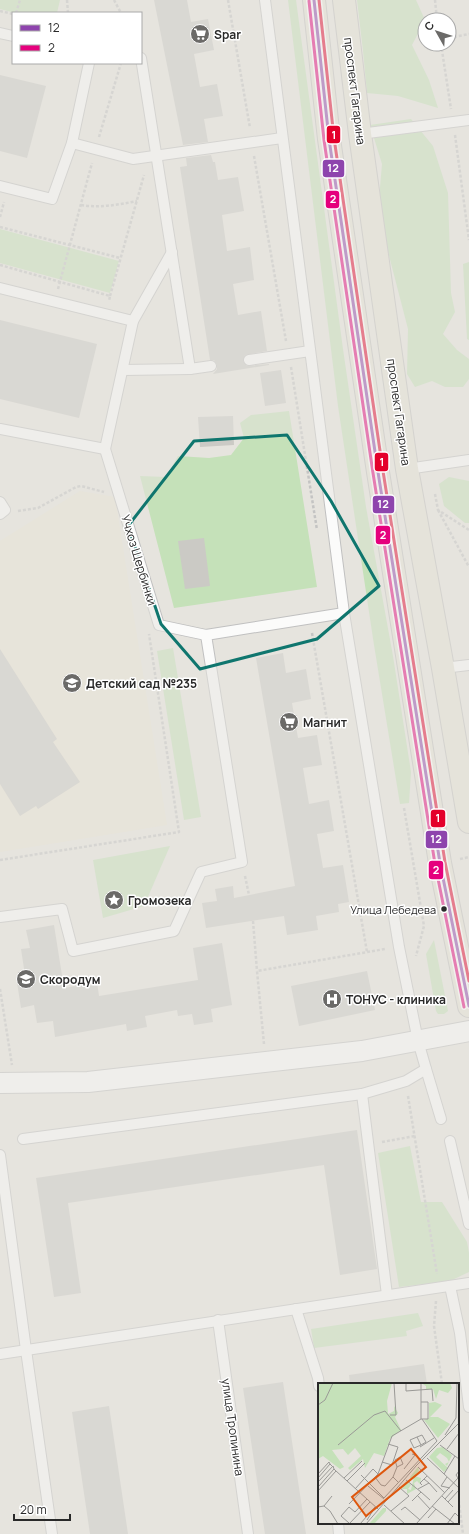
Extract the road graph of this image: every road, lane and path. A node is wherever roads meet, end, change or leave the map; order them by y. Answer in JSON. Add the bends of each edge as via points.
{"nodes":[{"id":1,"x":20,"y":0,"type":"edge"},
{"id":2,"x":67,"y":0,"type":"edge"},
{"id":3,"x":114,"y":0,"type":"edge"},
{"id":4,"x":228,"y":0,"type":"edge"},
{"id":5,"x":265,"y":0,"type":"edge"},
{"id":6,"x":314,"y":0,"type":"edge"},
{"id":7,"x":344,"y":0,"type":"edge"},
{"id":8,"x":434,"y":0,"type":"edge"},
{"id":9,"x":0,"y":11,"type":"edge"},
{"id":10,"x":16,"y":12,"type":"edge"},
{"id":11,"x":68,"y":12,"type":"edge"},
{"id":12,"x":120,"y":12,"type":"edge"},
{"id":13,"x":436,"y":12,"type":"edge"},
{"id":14,"x":12,"y":14,"type":"edge"},
{"id":15,"x":0,"y":33,"type":"edge"},
{"id":16,"x":469,"y":34,"type":"edge"},
{"id":17,"x":12,"y":36,"type":"edge"},
{"id":18,"x":457,"y":36,"type":"edge"},
{"id":19,"x":442,"y":52,"type":"edge"},
{"id":20,"x":89,"y":64,"type":"edge"},
{"id":21,"x":121,"y":64,"type":"edge"},
{"id":22,"x":142,"y":64,"type":"edge"},
{"id":23,"x":469,"y":120,"type":"edge"},
{"id":24,"x":453,"y":123,"type":"junction"},
{"id":25,"x":360,"y":134,"type":"junction"},
{"id":26,"x":282,"y":138,"type":"junction"},
{"id":27,"x":252,"y":142,"type":"junction"},
{"id":28,"x":72,"y":143,"type":"junction"},
{"id":29,"x":96,"y":149,"type":"junction"},
{"id":30,"x":156,"y":156,"type":"junction"},
{"id":31,"x":146,"y":157,"type":"junction"},
{"id":32,"x":0,"y":186,"type":"edge"},
{"id":33,"x":137,"y":201,"type":"junction"},
{"id":34,"x":81,"y":205,"type":"junction"},
{"id":35,"x":0,"y":227,"type":"edge"},
{"id":36,"x":469,"y":240,"type":"edge"},
{"id":37,"x":70,"y":246,"type":"junction"},
{"id":38,"x":172,"y":252,"type":"junction"},
{"id":39,"x":120,"y":258,"type":"junction"},
{"id":40,"x":0,"y":265,"type":"edge"},
{"id":41,"x":60,"y":282,"type":"junction"},
{"id":42,"x":0,"y":288,"type":"edge"},
{"id":43,"x":110,"y":296,"type":"junction"},
{"id":44,"x":54,"y":301,"type":"junction"},
{"id":45,"x":106,"y":314,"type":"junction"},
{"id":46,"x":133,"y":321,"type":"junction"},
{"id":47,"x":310,"y":351,"type":"junction"},
{"id":48,"x":289,"y":354,"type":"junction"},
{"id":49,"x":249,"y":360,"type":"dead end"},
{"id":50,"x":211,"y":366,"type":"dead end"},
{"id":51,"x":190,"y":369,"type":"junction"},
{"id":52,"x":123,"y":370,"type":"junction"},
{"id":53,"x":0,"y":429,"type":"edge"},
{"id":54,"x":105,"y":449,"type":"junction"},
{"id":55,"x":469,"y":460,"type":"edge"},
{"id":56,"x":407,"y":469,"type":"junction"},
{"id":57,"x":435,"y":494,"type":"dead end"},
{"id":58,"x":119,"y":495,"type":"junction"},
{"id":59,"x":2,"y":509,"type":"edge"},
{"id":60,"x":438,"y":510,"type":"junction"},
{"id":61,"x":469,"y":530,"type":"edge"},
{"id":62,"x":317,"y":531,"type":"dead end"},
{"id":63,"x":469,"y":567,"type":"edge"},
{"id":64,"x":344,"y":613,"type":"junction"},
{"id":65,"x":310,"y":618,"type":"junction"},
{"id":66,"x":148,"y":633,"type":"dead end"},
{"id":67,"x":206,"y":635,"type":"junction"},
{"id":68,"x":469,"y":665,"type":"edge"},
{"id":69,"x":443,"y":668,"type":"junction"},
{"id":70,"x":469,"y":822,"type":"edge"},
{"id":71,"x":0,"y":860,"type":"edge"},
{"id":72,"x":242,"y":862,"type":"junction"},
{"id":73,"x":249,"y":895,"type":"dead end"},
{"id":74,"x":0,"y":917,"type":"edge"},
{"id":75,"x":253,"y":921,"type":"dead end"},
{"id":76,"x":399,"y":947,"type":"junction"},
{"id":77,"x":367,"y":952,"type":"junction"},
{"id":78,"x":257,"y":971,"type":"junction"},
{"id":79,"x":469,"y":1006,"type":"edge"},
{"id":80,"x":469,"y":1031,"type":"edge"},
{"id":81,"x":418,"y":1041,"type":"junction"},
{"id":82,"x":265,"y":1050,"type":"dead end"},
{"id":83,"x":426,"y":1069,"type":"junction"},
{"id":84,"x":406,"y":1081,"type":"junction"},
{"id":85,"x":0,"y":1083,"type":"edge"},
{"id":86,"x":362,"y":1094,"type":"junction"},
{"id":87,"x":441,"y":1119,"type":"dead end"},
{"id":88,"x":415,"y":1136,"type":"junction"},
{"id":89,"x":24,"y":1139,"type":"dead end"},
{"id":90,"x":450,"y":1141,"type":"dead end"},
{"id":91,"x":368,"y":1144,"type":"junction"},
{"id":92,"x":0,"y":1155,"type":"edge"},
{"id":93,"x":469,"y":1224,"type":"edge"},
{"id":94,"x":469,"y":1283,"type":"edge"},
{"id":95,"x":450,"y":1286,"type":"junction"},
{"id":96,"x":437,"y":1288,"type":"junction"},
{"id":97,"x":387,"y":1295,"type":"junction"},
{"id":98,"x":296,"y":1309,"type":"junction"},
{"id":99,"x":218,"y":1320,"type":"junction"},
{"id":100,"x":464,"y":1333,"type":"edge"},
{"id":101,"x":26,"y":1350,"type":"junction"},
{"id":102,"x":0,"y":1354,"type":"edge"},
{"id":103,"x":319,"y":1383,"type":"edge"},
{"id":104,"x":442,"y":1383,"type":"edge"},
{"id":105,"x":469,"y":1407,"type":"edge"},
{"id":106,"x":459,"y":1502,"type":"edge"},
{"id":107,"x":338,"y":1524,"type":"edge"},
{"id":108,"x":52,"y":1534,"type":"edge"},
{"id":109,"x":248,"y":1534,"type":"edge"},
{"id":110,"x":339,"y":1534,"type":"edge"},
{"id":111,"x":464,"y":1534,"type":"edge"}],
"edges":[{"from":1,"to":10,"type":"path"},
{"from":2,"to":11,"type":"path"},
{"from":3,"to":12,"type":"path"},
{"from":4,"to":27,"type":"path"},
{"from":5,"to":26,"type":"lane"},
{"from":6,"to":79,"type":"main road","via":[[329,139],[379,480],[440,863]]},
{"from":7,"to":25,"type":"main road","name":"проспект Гагарина"},
{"from":8,"to":13,"type":"path"},
{"from":9,"to":14,"type":"path"},
{"from":15,"to":17,"type":"lane"},
{"from":16,"to":18,"type":"path"},
{"from":19,"to":24,"type":"path"},
{"from":20,"to":28,"type":"lane"},
{"from":21,"to":29,"type":"path"},
{"from":22,"to":30,"type":"lane"},
{"from":23,"to":24,"type":"lane"},
{"from":24,"to":25,"type":"lane"},
{"from":24,"to":36,"type":"path"},
{"from":25,"to":56,"type":"main road","name":"проспект Гагарина"},
{"from":26,"to":27,"type":"lane"},
{"from":26,"to":47,"type":"lane"},
{"from":27,"to":30,"type":"lane"},
{"from":27,"to":48,"type":"path"},
{"from":28,"to":29,"type":"lane"},
{"from":28,"to":32,"type":"lane","via":[[52,199]]},
{"from":29,"to":31,"type":"lane","via":[[133,159]]},
{"from":29,"to":34,"type":"path"},
{"from":30,"to":31,"type":"lane"},
{"from":30,"to":38,"type":"lane"},
{"from":31,"to":33,"type":"path","via":[[146,169]]},
{"from":33,"to":34,"type":"path","via":[[107,207]]},
{"from":33,"to":39,"type":"path"},
{"from":34,"to":37,"type":"path"},
{"from":35,"to":37,"type":"path"},
{"from":37,"to":39,"type":"path"},
{"from":37,"to":41,"type":"path"},
{"from":38,"to":46,"type":"lane"},
{"from":38,"to":51,"type":"lane"},
{"from":39,"to":43,"type":"path"},
{"from":40,"to":41,"type":"path"},
{"from":41,"to":43,"type":"path"},
{"from":41,"to":44,"type":"path"},
{"from":42,"to":44,"type":"lane"},
{"from":43,"to":45,"type":"path"},
{"from":44,"to":45,"type":"lane"},
{"from":45,"to":46,"type":"lane"},
{"from":46,"to":52,"type":"lane"},
{"from":47,"to":48,"type":"lane"},
{"from":47,"to":64,"type":"lane"},
{"from":48,"to":49,"type":"lane"},
{"from":48,"to":62,"type":"path"},
{"from":50,"to":51,"type":"lane"},
{"from":51,"to":52,"type":"lane"},
{"from":52,"to":54,"type":"lane"},
{"from":53,"to":54,"type":"lane"},
{"from":54,"to":58,"type":"lane","name":"Учхоз Щербинки"},
{"from":55,"to":56,"type":"lane"},
{"from":56,"to":69,"type":"main road","name":"проспект Гагарина"},
{"from":57,"to":60,"type":"path"},
{"from":58,"to":59,"type":"path","via":[[81,486],[38,508],[24,511]]},
{"from":58,"to":67,"type":"lane","name":"Учхоз Щербинки","via":[[159,625]]},
{"from":60,"to":61,"type":"path"},
{"from":60,"to":63,"type":"path"},
{"from":64,"to":65,"type":"lane"},
{"from":64,"to":76,"type":"lane"},
{"from":65,"to":67,"type":"lane"},
{"from":65,"to":77,"type":"path"},
{"from":66,"to":71,"type":"path","via":[[179,832]]},
{"from":67,"to":72,"type":"lane"},
{"from":68,"to":69,"type":"lane"},
{"from":69,"to":70,"type":"main road","name":"проспект Гагарина"},
{"from":72,"to":73,"type":"path"},
{"from":72,"to":74,"type":"lane","via":[[201,872],[174,932],[74,951],[62,908]]},
{"from":75,"to":78,"type":"path"},
{"from":76,"to":77,"type":"path"},
{"from":76,"to":81,"type":"lane"},
{"from":77,"to":78,"type":"path"},
{"from":78,"to":82,"type":"path"},
{"from":80,"to":81,"type":"street"},
{"from":81,"to":83,"type":"lane"},
{"from":81,"to":85,"type":"street","via":[[362,1052],[88,1082]]},
{"from":83,"to":84,"type":"lane"},
{"from":83,"to":87,"type":"lane"},
{"from":84,"to":86,"type":"lane"},
{"from":84,"to":88,"type":"path"},
{"from":86,"to":89,"type":"lane"},
{"from":86,"to":91,"type":"lane"},
{"from":88,"to":91,"type":"path"},
{"from":88,"to":96,"type":"path","via":[[438,1278]]},
{"from":90,"to":93,"type":"lane"},
{"from":91,"to":97,"type":"lane"},
{"from":92,"to":101,"type":"lane"},
{"from":94,"to":95,"type":"lane"},
{"from":95,"to":96,"type":"lane"},
{"from":95,"to":100,"type":"lane"},
{"from":96,"to":97,"type":"lane"},
{"from":96,"to":104,"type":"path","via":[[434,1326]]},
{"from":97,"to":98,"type":"lane"},
{"from":98,"to":99,"type":"lane"},
{"from":98,"to":103,"type":"lane"},
{"from":99,"to":101,"type":"lane"},
{"from":99,"to":109,"type":"lane","name":"улица Тропинина"},
{"from":100,"to":105,"type":"lane"},
{"from":101,"to":102,"type":"lane"},
{"from":101,"to":108,"type":"lane"},
{"from":106,"to":111,"type":"path"},
{"from":107,"to":110,"type":"lane"}]}
